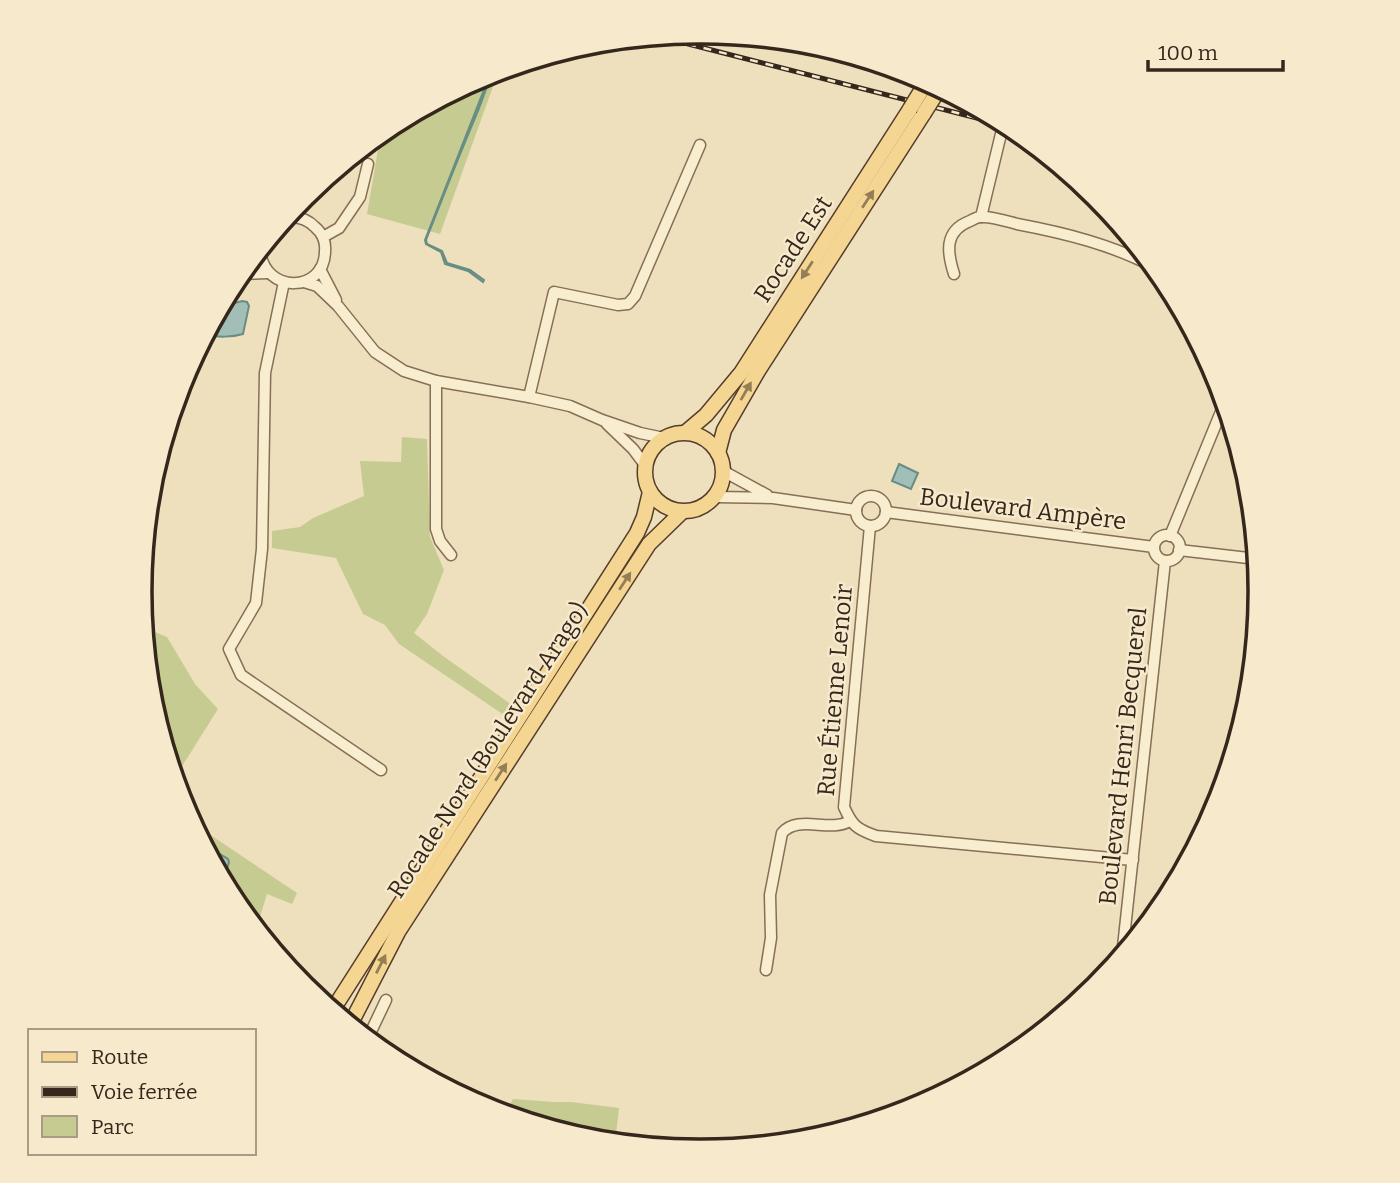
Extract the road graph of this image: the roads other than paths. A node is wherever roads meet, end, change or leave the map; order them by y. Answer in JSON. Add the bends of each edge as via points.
{"nodes":[{"id":1,"x":928,"y":94,"type":"edge"},
{"id":2,"x":917,"y":111,"type":"junction"},
{"id":3,"x":1001,"y":134,"type":"edge"},
{"id":4,"x":700,"y":145,"type":"dead end"},
{"id":5,"x":368,"y":164,"type":"dead end"},
{"id":6,"x":981,"y":217,"type":"junction"},
{"id":7,"x":300,"y":218,"type":"edge"},
{"id":8,"x":323,"y":237,"type":"junction"},
{"id":9,"x":1136,"y":259,"type":"edge"},
{"id":10,"x":262,"y":262,"type":"edge"},
{"id":11,"x":320,"y":269,"type":"junction"},
{"id":12,"x":268,"y":272,"type":"junction"},
{"id":13,"x":255,"y":273,"type":"edge"},
{"id":14,"x":954,"y":274,"type":"dead end"},
{"id":15,"x":284,"y":282,"type":"junction"},
{"id":16,"x":304,"y":282,"type":"junction"},
{"id":17,"x":338,"y":306,"type":"junction"},
{"id":18,"x":436,"y":381,"type":"junction"},
{"id":19,"x":530,"y":397,"type":"junction"},
{"id":20,"x":1219,"y":416,"type":"edge"},
{"id":21,"x":602,"y":420,"type":"junction"},
{"id":22,"x":686,"y":432,"type":"junction"},
{"id":23,"x":664,"y":438,"type":"junction"},
{"id":24,"x":718,"y":453,"type":"junction"},
{"id":25,"x":645,"y":465,"type":"junction"},
{"id":26,"x":723,"y":471,"type":"junction"},
{"id":27,"x":650,"y":492,"type":"junction"},
{"id":28,"x":715,"y":497,"type":"junction"},
{"id":29,"x":773,"y":498,"type":"junction"},
{"id":30,"x":856,"y":510,"type":"junction"},
{"id":31,"x":682,"y":512,"type":"junction"},
{"id":32,"x":886,"y":512,"type":"junction"},
{"id":33,"x":870,"y":526,"type":"junction"},
{"id":34,"x":1170,"y":536,"type":"junction"},
{"id":35,"x":1154,"y":547,"type":"junction"},
{"id":36,"x":1179,"y":550,"type":"junction"},
{"id":37,"x":451,"y":555,"type":"dead end"},
{"id":38,"x":1247,"y":558,"type":"edge"},
{"id":39,"x":1165,"y":561,"type":"junction"},
{"id":40,"x":381,"y":770,"type":"dead end"},
{"id":41,"x":850,"y":821,"type":"junction"},
{"id":42,"x":1133,"y":860,"type":"junction"},
{"id":43,"x":1124,"y":938,"type":"edge"},
{"id":44,"x":359,"y":969,"type":"junction"},
{"id":45,"x":766,"y":970,"type":"dead end"},
{"id":46,"x":386,"y":1000,"type":"dead end"},
{"id":47,"x":338,"y":1002,"type":"edge"},
{"id":48,"x":342,"y":1005,"type":"edge"},
{"id":49,"x":355,"y":1016,"type":"edge"},
{"id":50,"x":373,"y":1030,"type":"edge"}],
"edges":[{"from":1,"to":2,"type":"main road","name":"Rocade Est","bridge":true},
{"from":2,"to":22,"type":"main road","name":"Rocade Est","one_way":true,"via":[[741,373]]},
{"from":24,"to":2,"type":"main road","one_way":true,"via":[[724,430],[758,370]]},
{"from":3,"to":6,"type":"street","bridge":true},
{"from":4,"to":19,"type":"street","via":[[628,304],[554,292]]},
{"from":5,"to":8,"type":"street","via":[[360,197],[339,228]]},
{"from":6,"to":9,"type":"street","via":[[1061,233]]},
{"from":6,"to":14,"type":"street","via":[[958,227],[951,237],[948,248]]},
{"from":7,"to":8,"type":"street"},
{"from":8,"to":11,"type":"street","via":[[325,259]]},
{"from":10,"to":12,"type":"street"},
{"from":11,"to":16,"type":"street"},
{"from":11,"to":17,"type":"street"},
{"from":12,"to":13,"type":"street"},
{"from":12,"to":15,"type":"street"},
{"from":15,"to":16,"type":"street"},
{"from":15,"to":40,"type":"street","via":[[265,373],[262,550],[256,603],[229,649],[241,675]]},
{"from":16,"to":17,"type":"street","via":[[317,286]]},
{"from":17,"to":18,"type":"street","via":[[375,352],[404,371]]},
{"from":18,"to":19,"type":"street"},
{"from":18,"to":37,"type":"street","via":[[436,529]]},
{"from":19,"to":21,"type":"street"},
{"from":20,"to":34,"type":"street"},
{"from":21,"to":23,"type":"street"},
{"from":21,"to":25,"type":"street"},
{"from":22,"to":23,"type":"main road"},
{"from":22,"to":24,"type":"main road","via":[[699,435]]},
{"from":23,"to":25,"type":"main road","via":[[651,449]]},
{"from":24,"to":26,"type":"main road"},
{"from":25,"to":27,"type":"main road"},
{"from":26,"to":28,"type":"main road"},
{"from":26,"to":29,"type":"street"},
{"from":27,"to":31,"type":"main road","via":[[669,509]]},
{"from":27,"to":44,"type":"main road","via":[[637,533]]},
{"from":28,"to":29,"type":"street"},
{"from":28,"to":31,"type":"main road"},
{"from":29,"to":30,"type":"street"},
{"from":30,"to":32,"type":"street","via":[[863,498],[872,495],[881,499]]},
{"from":30,"to":33,"type":"street","via":[[858,519]]},
{"from":49,"to":31,"type":"main road","name":"Rocade Nord (Boulevard Arago)","one_way":true,"via":[[398,932],[649,544]]},
{"from":32,"to":33,"type":"street","via":[[879,524]]},
{"from":32,"to":35,"type":"street","name":"Boulevard Ampère"},
{"from":33,"to":41,"type":"street","name":"Rue Étienne Lenoir","via":[[844,807]]},
{"from":34,"to":35,"type":"street","via":[[1158,539]]},
{"from":34,"to":36,"type":"street"},
{"from":35,"to":39,"type":"street"},
{"from":36,"to":38,"type":"street"},
{"from":36,"to":39,"type":"street","via":[[1173,560]]},
{"from":39,"to":42,"type":"street","name":"Boulevard Henri Becquerel"},
{"from":41,"to":42,"type":"street","name":"Rue Étienne Lenoir","via":[[876,836]]},
{"from":41,"to":45,"type":"street","via":[[795,825],[782,833],[770,895]]},
{"from":42,"to":43,"type":"street","name":"Boulevard Henri Becquerel"},
{"from":44,"to":47,"type":"main road"},
{"from":44,"to":48,"type":"main road"},
{"from":46,"to":50,"type":"street"}]}
